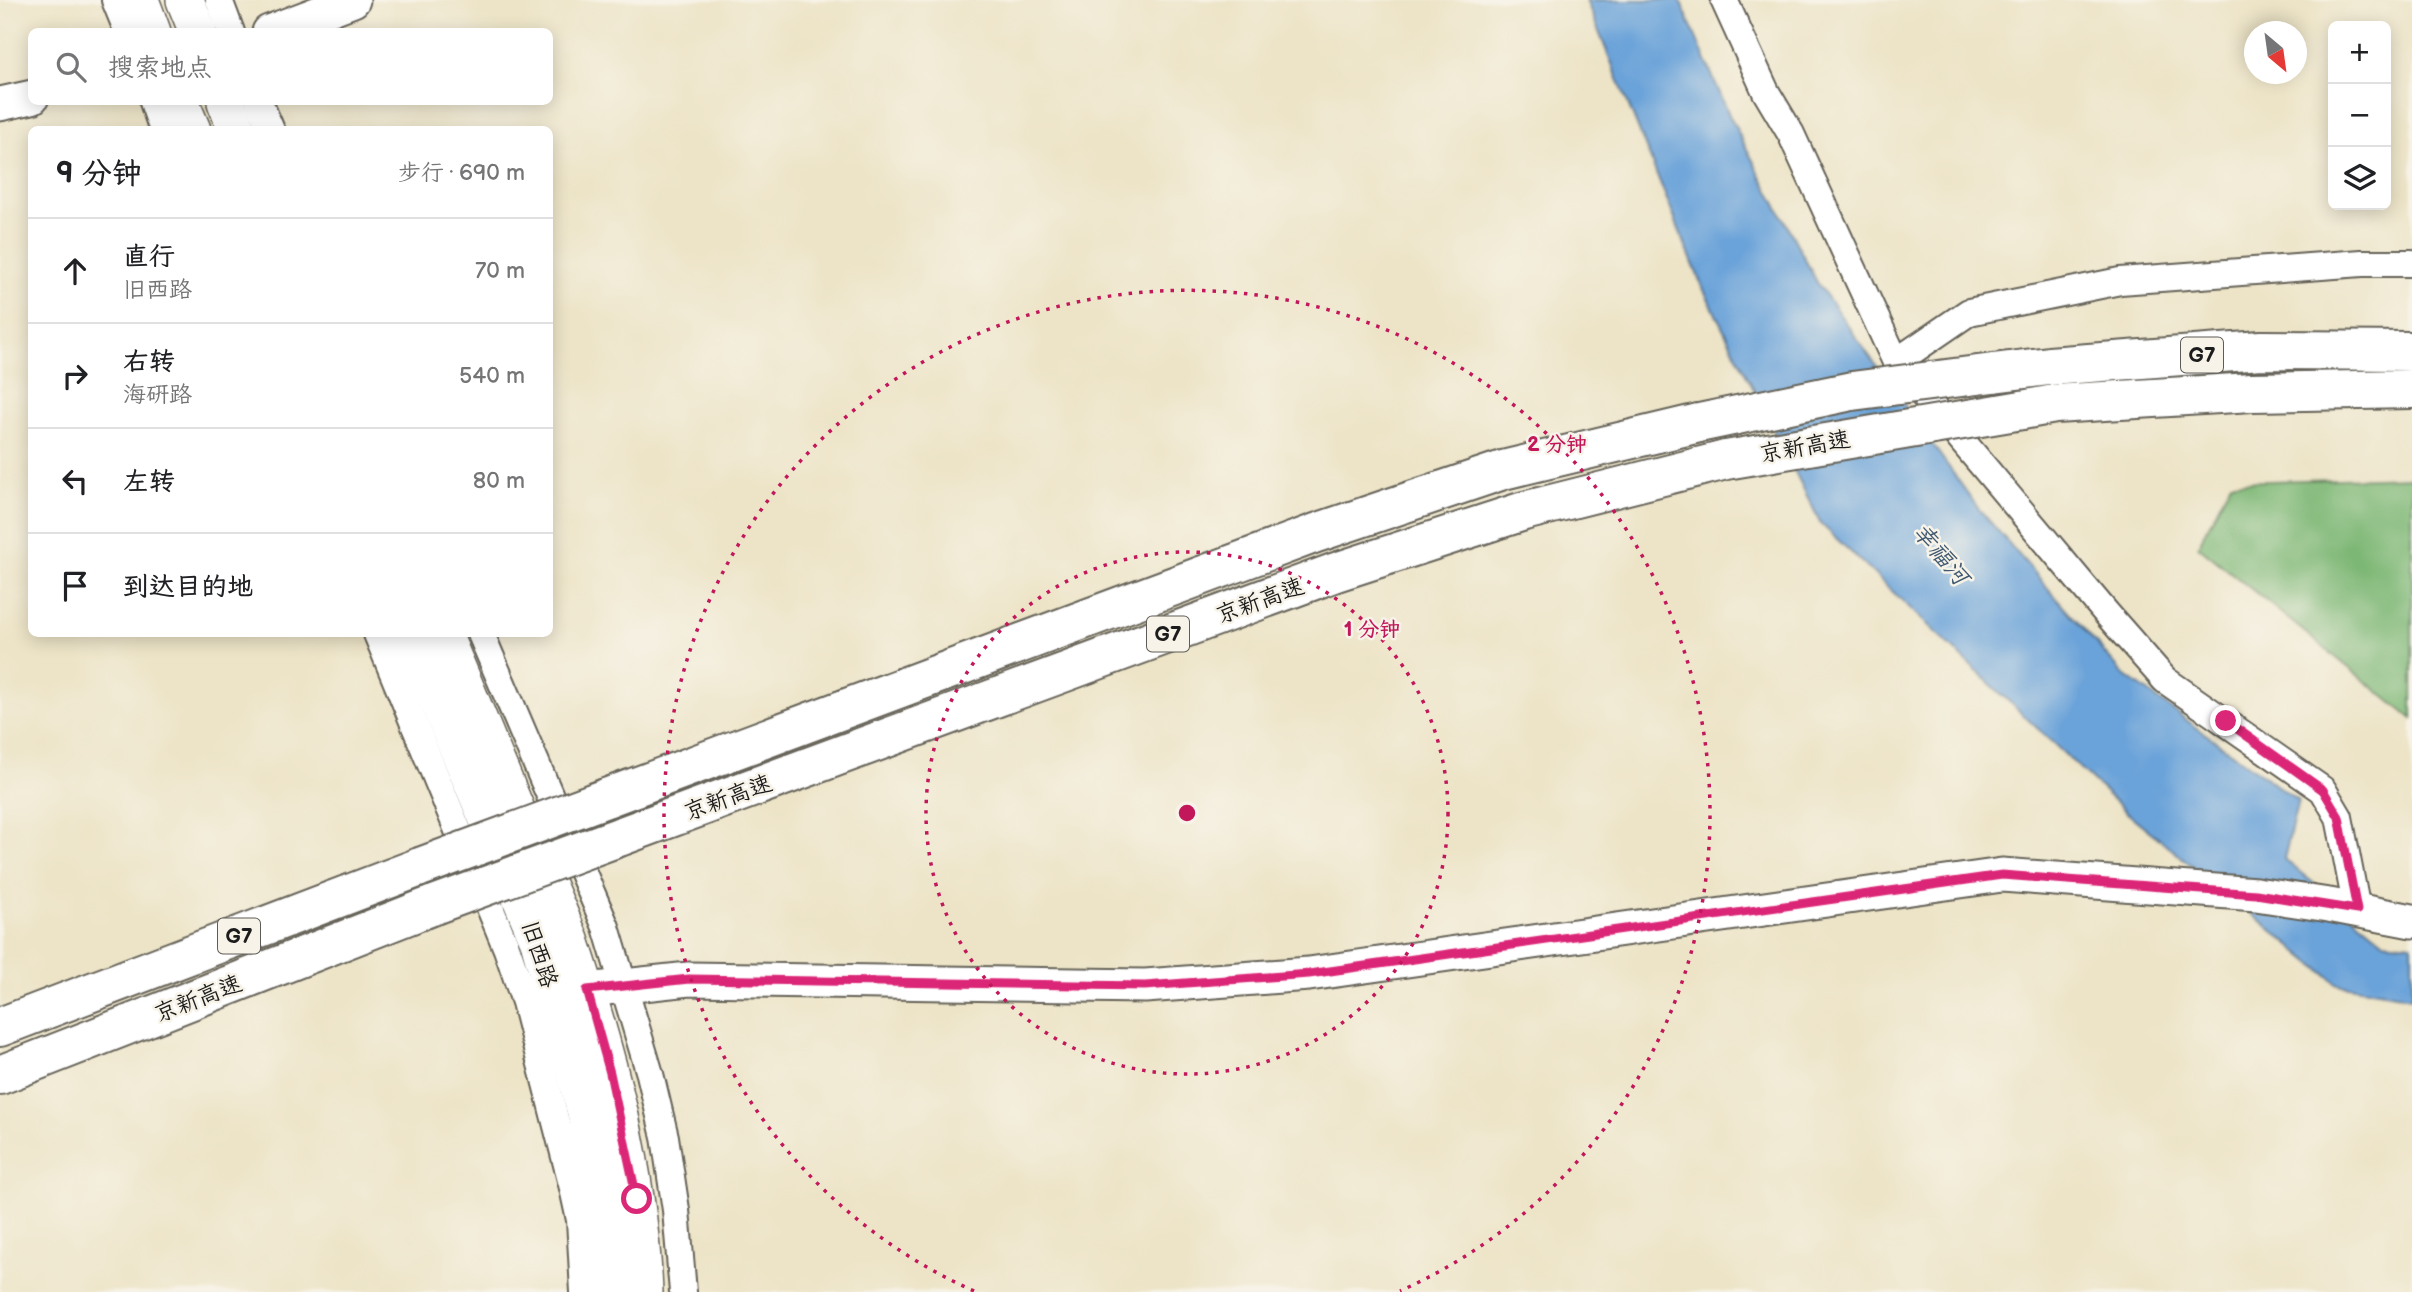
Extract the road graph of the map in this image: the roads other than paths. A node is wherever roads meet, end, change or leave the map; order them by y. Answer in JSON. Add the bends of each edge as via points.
{"nodes":[{"id":1,"x":115,"y":0,"type":"edge"},
{"id":2,"x":140,"y":0,"type":"edge"},
{"id":3,"x":185,"y":0,"type":"edge"},
{"id":4,"x":219,"y":0,"type":"edge"},
{"id":5,"x":353,"y":0,"type":"edge"},
{"id":6,"x":1724,"y":0,"type":"edge"},
{"id":7,"x":126,"y":28,"type":"edge"},
{"id":8,"x":150,"y":28,"type":"edge"},
{"id":9,"x":196,"y":28,"type":"edge"},
{"id":10,"x":229,"y":28,"type":"edge"},
{"id":11,"x":280,"y":28,"type":"edge"},
{"id":12,"x":28,"y":98,"type":"edge"},
{"id":13,"x":0,"y":104,"type":"edge"},
{"id":14,"x":154,"y":105,"type":"edge"},
{"id":15,"x":181,"y":105,"type":"edge"},
{"id":16,"x":227,"y":105,"type":"edge"},
{"id":17,"x":260,"y":105,"type":"edge"},
{"id":18,"x":162,"y":126,"type":"edge"},
{"id":19,"x":190,"y":126,"type":"edge"},
{"id":20,"x":235,"y":126,"type":"edge"},
{"id":21,"x":269,"y":126,"type":"edge"},
{"id":22,"x":2412,"y":263,"type":"edge"},
{"id":23,"x":2412,"y":351,"type":"edge"},
{"id":24,"x":1896,"y":362,"type":"junction"},
{"id":25,"x":2412,"y":389,"type":"edge"},
{"id":26,"x":378,"y":637,"type":"edge"},
{"id":27,"x":411,"y":637,"type":"edge"},
{"id":28,"x":444,"y":637,"type":"edge"},
{"id":29,"x":482,"y":637,"type":"edge"},
{"id":30,"x":2343,"y":908,"type":"junction"},
{"id":31,"x":2412,"y":921,"type":"edge"},
{"id":32,"x":624,"y":986,"type":"junction"},
{"id":33,"x":587,"y":990,"type":"junction"},
{"id":34,"x":0,"y":1027,"type":"edge"},
{"id":35,"x":0,"y":1075,"type":"edge"},
{"id":36,"x":584,"y":1292,"type":"edge"},
{"id":37,"x":610,"y":1292,"type":"edge"},
{"id":38,"x":644,"y":1292,"type":"edge"},
{"id":39,"x":683,"y":1292,"type":"edge"}],
"edges":[{"from":1,"to":7,"type":"street"},
{"from":2,"to":8,"type":"main road"},
{"from":3,"to":9,"type":"main road"},
{"from":4,"to":10,"type":"street"},
{"from":5,"to":11,"type":"street"},
{"from":6,"to":24,"type":"street"},
{"from":12,"to":13,"type":"street"},
{"from":14,"to":18,"type":"street"},
{"from":15,"to":19,"type":"main road"},
{"from":16,"to":20,"type":"main road"},
{"from":17,"to":21,"type":"street"},
{"from":22,"to":24,"type":"street","via":[[2120,281],[1969,312]]},
{"from":23,"to":34,"type":"highway","name":"京新高速","number":"G7","bridge":true,"via":[[2261,350],[2049,366],[1852,391],[1503,470],[1316,533]]},
{"from":24,"to":30,"type":"street","via":[[2165,680],[2323,790],[2339,817]]},
{"from":25,"to":35,"type":"highway","name":"京新高速","number":"G7","bridge":true,"via":[[2252,391],[2055,404],[1726,460],[1524,512],[1336,572],[434,905]]},
{"from":26,"to":36,"type":"street","via":[[525,1002],[580,1220]]},
{"from":27,"to":37,"type":"main road","name":"旧西路","via":[[539,942],[586,1112],[606,1219]]},
{"from":28,"to":33,"type":"main road","name":"旧西路"},
{"from":29,"to":32,"type":"street","via":[[606,927]]},
{"from":30,"to":31,"type":"street"},
{"from":30,"to":32,"type":"street","via":[[2256,894],[2002,875],[1309,974],[1145,986],[689,979]]},
{"from":32,"to":33,"type":"street"},
{"from":32,"to":39,"type":"street","via":[[665,1137]]},
{"from":33,"to":38,"type":"main road","name":"旧西路","via":[[637,1199]]}]}
